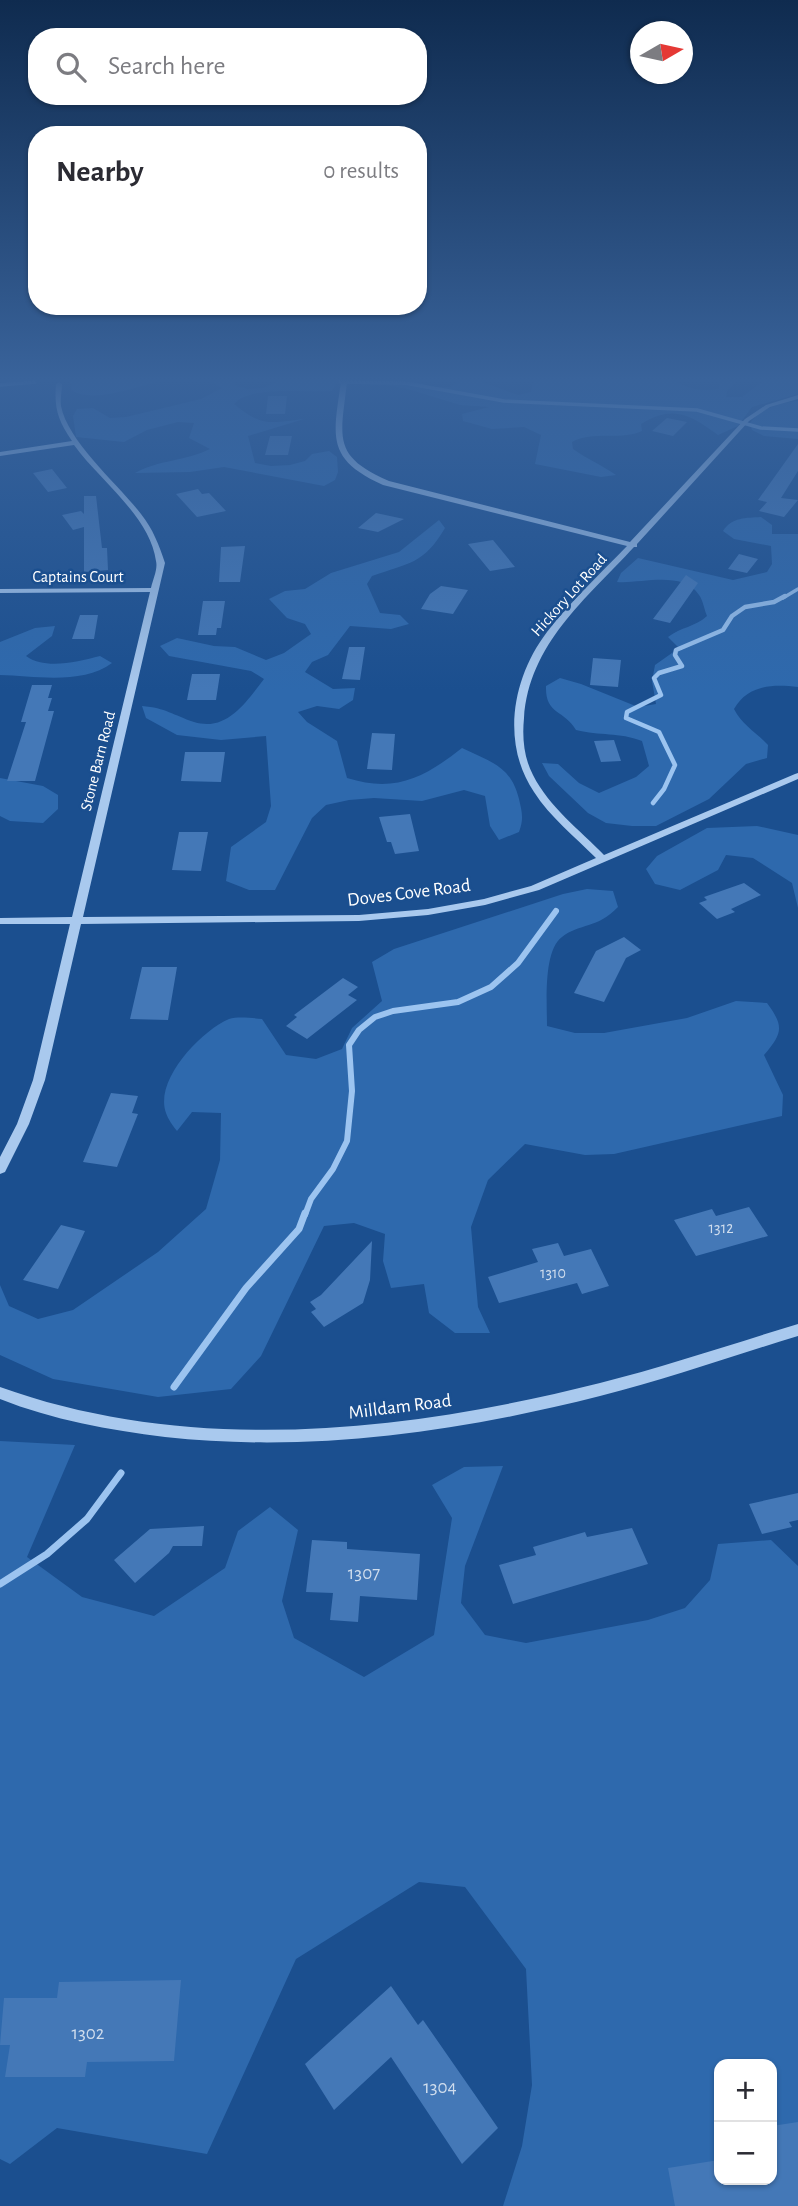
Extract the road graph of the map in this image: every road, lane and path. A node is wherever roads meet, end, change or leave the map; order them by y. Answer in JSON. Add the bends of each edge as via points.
{"nodes":[{"id":1,"x":112,"y":485,"type":"edge"},
{"id":2,"x":394,"y":485,"type":"edge"},
{"id":3,"x":688,"y":485,"type":"edge"},
{"id":4,"x":634,"y":545,"type":"junction"},
{"id":5,"x":155,"y":590,"type":"junction"},
{"id":6,"x":0,"y":591,"type":"edge"},
{"id":7,"x":798,"y":776,"type":"edge"},
{"id":8,"x":603,"y":859,"type":"junction"},
{"id":9,"x":0,"y":921,"type":"edge"},
{"id":10,"x":76,"y":921,"type":"junction"},
{"id":11,"x":0,"y":1169,"type":"edge"},
{"id":12,"x":798,"y":1330,"type":"edge"},
{"id":13,"x":0,"y":1393,"type":"edge"}],
"edges":[{"from":1,"to":5,"type":"street","name":"Stone Barn Road","via":[[153,534],[161,563]]},
{"from":2,"to":4,"type":"street"},
{"from":3,"to":4,"type":"street","name":"Hickory Lot Road"},
{"from":4,"to":8,"type":"street","name":"Hickory Lot Road","via":[[544,642],[529,671],[517,725],[518,750],[540,796]]},
{"from":5,"to":6,"type":"street","name":"Captains Court"},
{"from":5,"to":10,"type":"street","name":"Stone Barn Road"},
{"from":7,"to":8,"type":"street","name":"Doves Cove Road"},
{"from":8,"to":10,"type":"street","name":"Doves Cove Road","via":[[535,888],[428,912],[301,920]]},
{"from":9,"to":10,"type":"street","name":"Doves Cove Road"},
{"from":10,"to":11,"type":"street","name":"Stone Barn Road","via":[[39,1080]]},
{"from":12,"to":13,"type":"street","name":"Milldam Road","via":[[577,1395],[499,1413],[325,1434],[248,1437],[175,1432],[97,1420]]}]}
